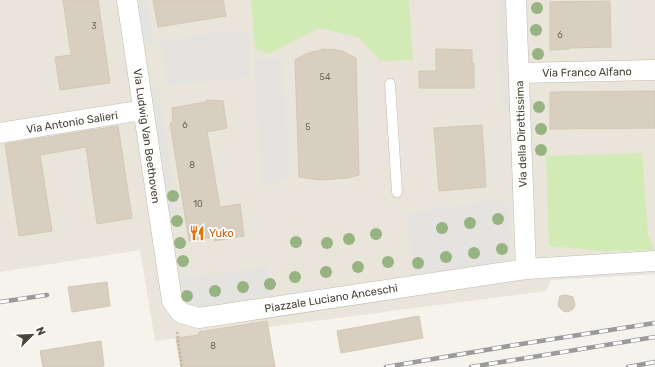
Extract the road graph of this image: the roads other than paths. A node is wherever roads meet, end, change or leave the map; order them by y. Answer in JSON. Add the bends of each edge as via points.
{"nodes":[{"id":1,"x":127,"y":0,"type":"edge"},
{"id":2,"x":516,"y":0,"type":"edge"},
{"id":3,"x":655,"y":70,"type":"edge"},
{"id":4,"x":519,"y":73,"type":"junction"},
{"id":5,"x":390,"y":84,"type":"dead end"},
{"id":6,"x":143,"y":110,"type":"junction"},
{"id":7,"x":0,"y":133,"type":"edge"},
{"id":8,"x":397,"y":192,"type":"dead end"},
{"id":9,"x":655,"y":261,"type":"edge"},
{"id":10,"x":526,"y":269,"type":"junction"},
{"id":11,"x":167,"y":272,"type":"joint"}],
"edges":[{"from":1,"to":6,"type":"street","name":"Via Ludwig Van Beethoven"},
{"from":2,"to":4,"type":"street","name":"Via della Direttissima"},
{"from":3,"to":4,"type":"street","name":"Via Franco Alfano"},
{"from":4,"to":10,"type":"street","name":"Via della Direttissima"},
{"from":5,"to":8,"type":"lane"},
{"from":6,"to":7,"type":"street","name":"Via Antonio Salieri"},
{"from":6,"to":11,"type":"street","name":"Via Ludwig Van Beethoven"},
{"from":9,"to":10,"type":"street","name":"Piazzale Luciano Anceschi"},
{"from":10,"to":11,"type":"street","name":"Piazzale Luciano Anceschi","via":[[199,318],[181,313],[172,301]]}]}
